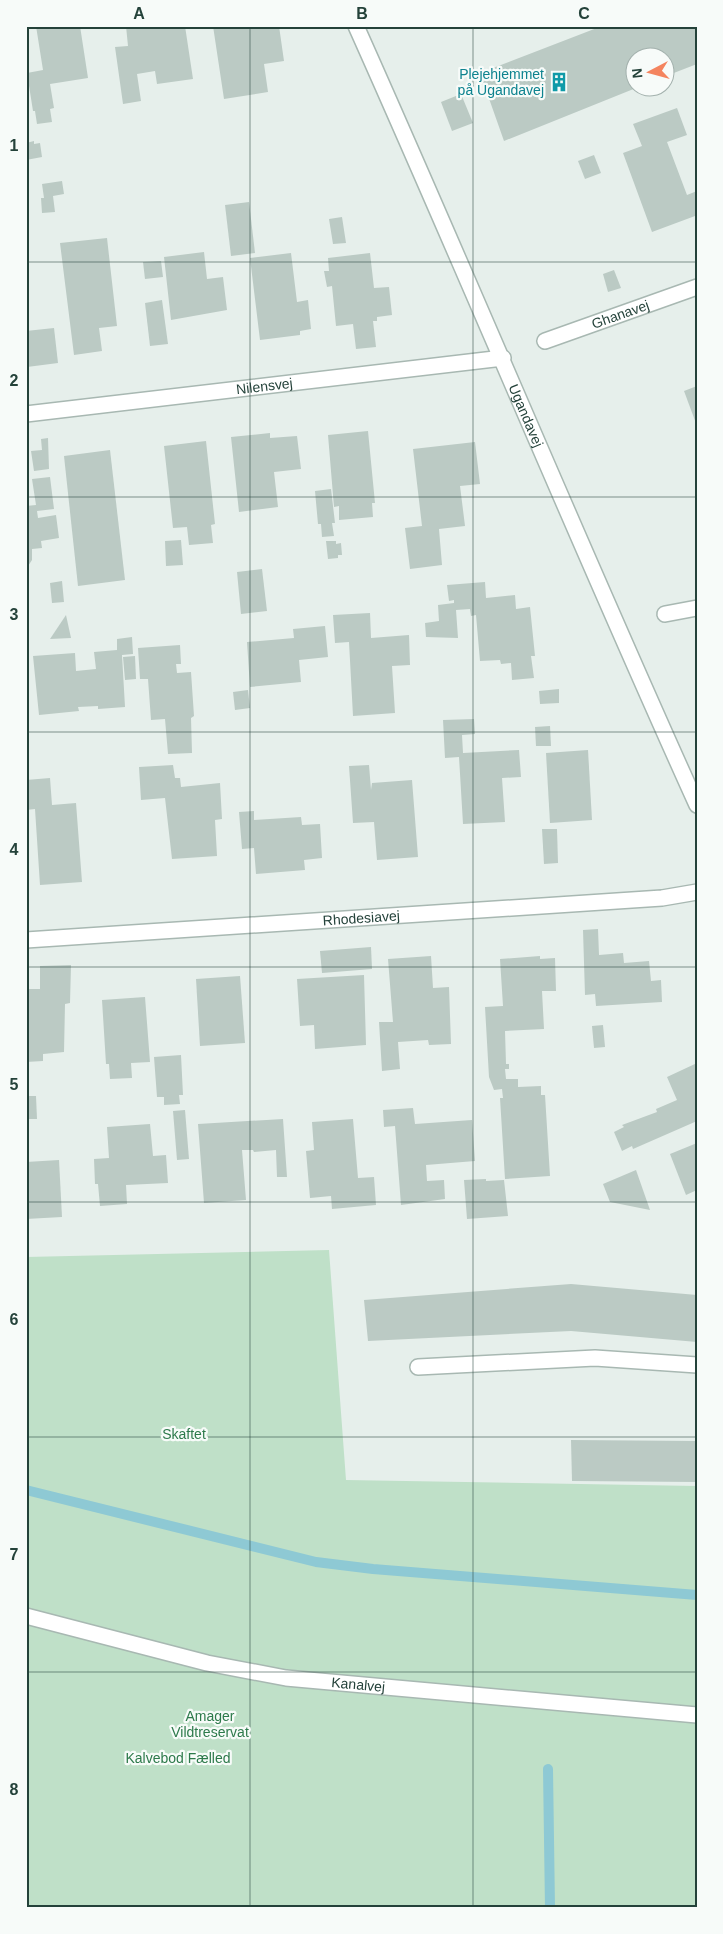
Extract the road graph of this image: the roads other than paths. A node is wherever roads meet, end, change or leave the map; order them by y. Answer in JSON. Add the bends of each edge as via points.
{"nodes":[{"id":1,"x":356,"y":26,"type":"edge"},
{"id":2,"x":697,"y":287,"type":"edge"},
{"id":3,"x":545,"y":341,"type":"dead end"},
{"id":4,"x":503,"y":358,"type":"junction"},
{"id":5,"x":26,"y":414,"type":"edge"},
{"id":6,"x":697,"y":608,"type":"edge"},
{"id":7,"x":665,"y":614,"type":"dead end"},
{"id":8,"x":697,"y":805,"type":"edge"},
{"id":9,"x":697,"y":892,"type":"edge"},
{"id":10,"x":26,"y":940,"type":"edge"},
{"id":11,"x":697,"y":1365,"type":"edge"},
{"id":12,"x":418,"y":1366,"type":"dead end"},
{"id":13,"x":26,"y":1616,"type":"edge"},
{"id":14,"x":697,"y":1715,"type":"edge"}],
"edges":[{"from":1,"to":4,"type":"street","name":"Ugandavej"},
{"from":2,"to":3,"type":"street","name":"Ghanavej"},
{"from":4,"to":5,"type":"street","name":"Nilensvej"},
{"from":4,"to":8,"type":"street","name":"Ugandavej","via":[[617,630]]},
{"from":6,"to":7,"type":"street"},
{"from":9,"to":10,"type":"street","name":"Rhodesiavej","via":[[662,898]]},
{"from":11,"to":12,"type":"street","via":[[595,1358]]},
{"from":13,"to":14,"type":"street","name":"Kanalvej","via":[[208,1663],[286,1678]]}]}
